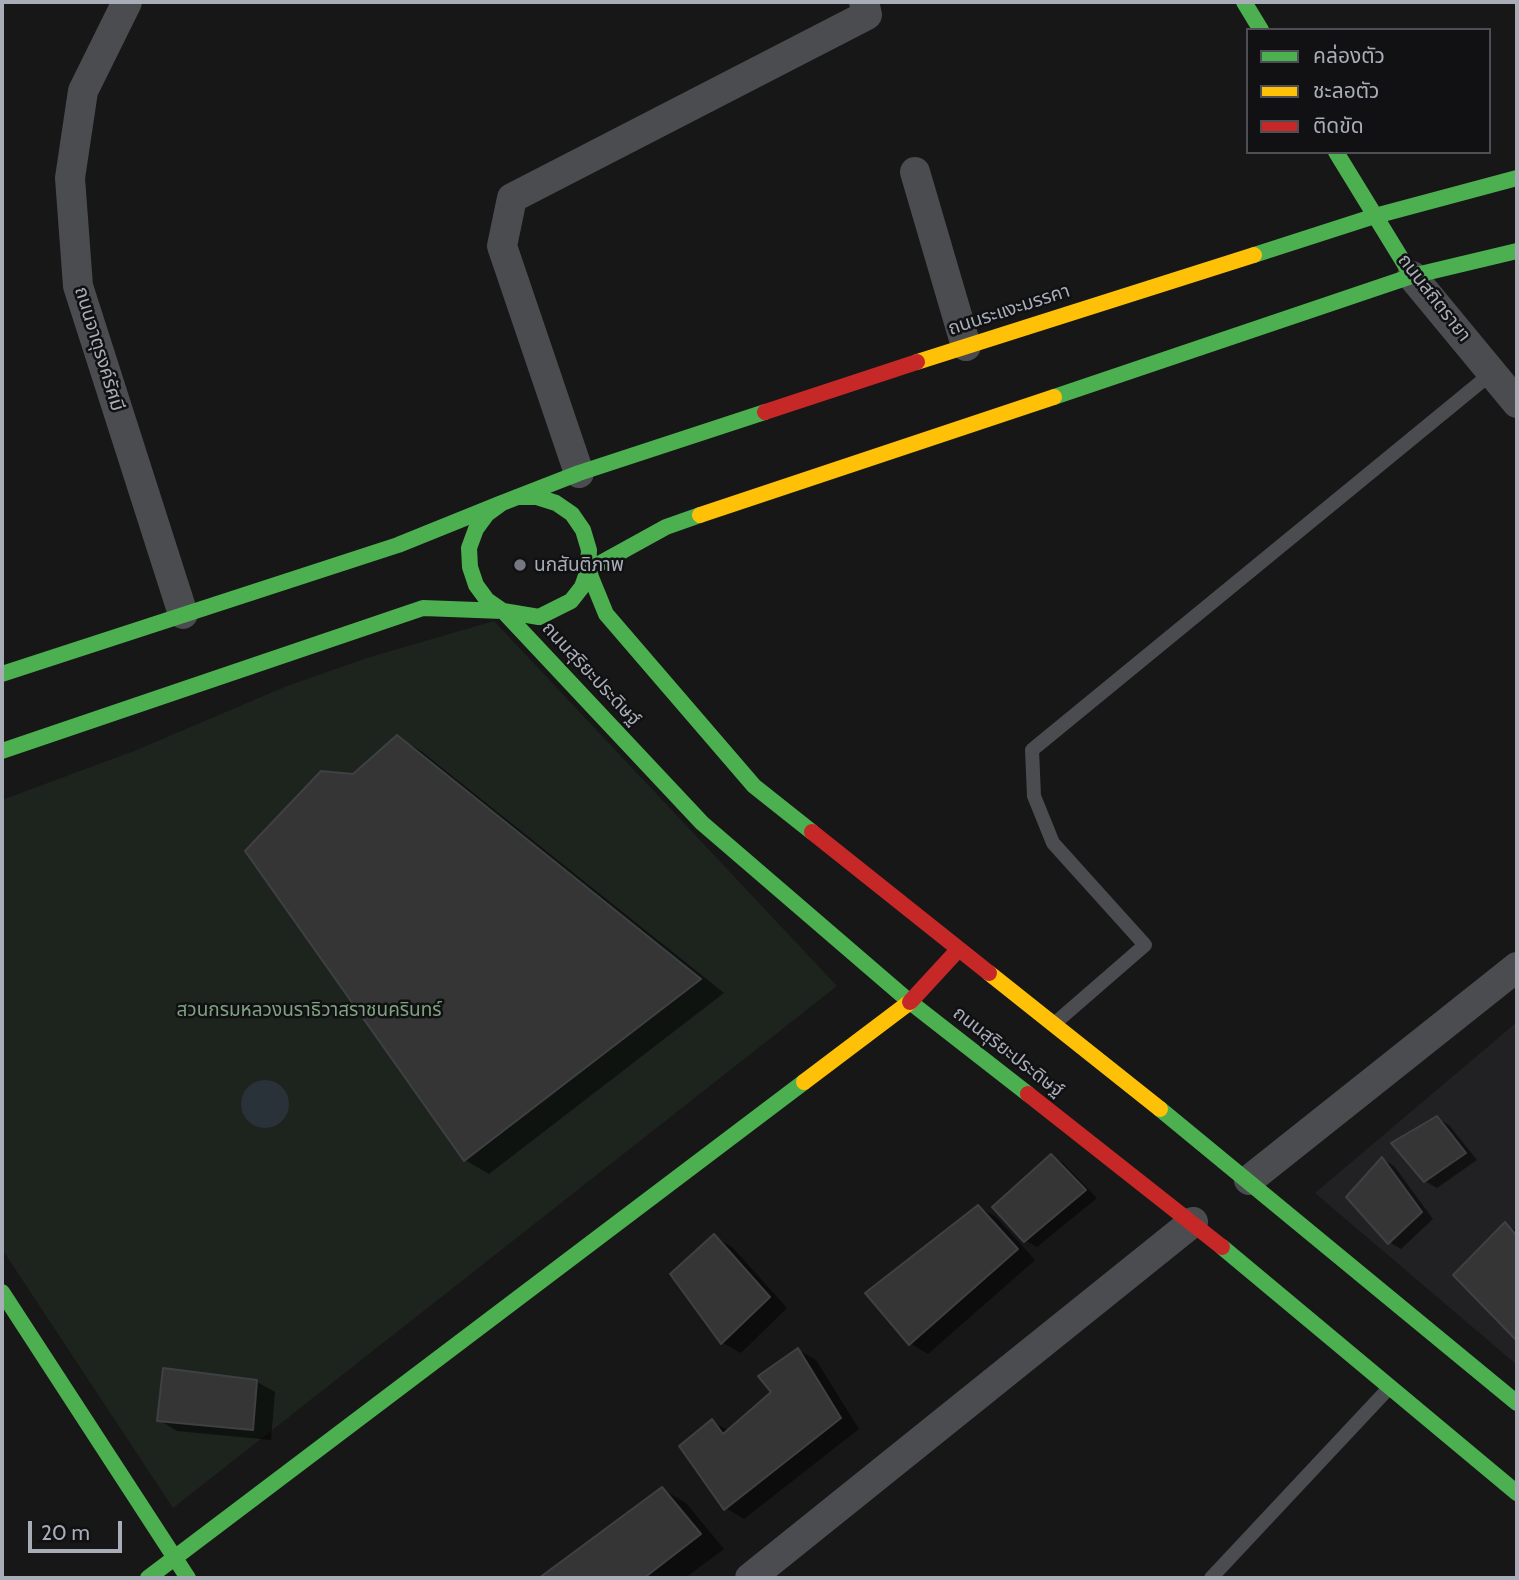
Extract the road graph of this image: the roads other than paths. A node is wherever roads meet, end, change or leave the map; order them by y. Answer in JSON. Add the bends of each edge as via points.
{"nodes":[{"id":1,"x":127,"y":2,"type":"edge"},
{"id":2,"x":864,"y":2,"type":"edge"},
{"id":3,"x":1244,"y":2,"type":"edge"},
{"id":4,"x":1260,"y":28,"type":"edge"},
{"id":5,"x":1337,"y":154,"type":"edge"},
{"id":6,"x":915,"y":172,"type":"dead end"},
{"id":7,"x":1517,"y":178,"type":"edge"},
{"id":8,"x":1375,"y":216,"type":"junction"},
{"id":9,"x":1517,"y":250,"type":"edge"},
{"id":10,"x":1412,"y":276,"type":"junction"},
{"id":11,"x":967,"y":346,"type":"junction"},
{"id":12,"x":1493,"y":372,"type":"junction"},
{"id":13,"x":1517,"y":403,"type":"edge"},
{"id":14,"x":579,"y":473,"type":"junction"},
{"id":15,"x":510,"y":500,"type":"junction"},
{"id":16,"x":588,"y":570,"type":"junction"},
{"id":17,"x":503,"y":611,"type":"junction"},
{"id":18,"x":183,"y":614,"type":"junction"},
{"id":19,"x":2,"y":674,"type":"edge"},
{"id":20,"x":2,"y":751,"type":"edge"},
{"id":21,"x":957,"y":951,"type":"junction"},
{"id":22,"x":1517,"y":967,"type":"edge"},
{"id":23,"x":910,"y":1002,"type":"junction"},
{"id":24,"x":1052,"y":1026,"type":"junction"},
{"id":25,"x":1249,"y":1180,"type":"junction"},
{"id":26,"x":1193,"y":1222,"type":"junction"},
{"id":27,"x":2,"y":1292,"type":"edge"},
{"id":28,"x":1390,"y":1387,"type":"junction"},
{"id":29,"x":1517,"y":1403,"type":"edge"},
{"id":30,"x":1517,"y":1493,"type":"edge"},
{"id":31,"x":176,"y":1559,"type":"junction"},
{"id":32,"x":148,"y":1578,"type":"edge"},
{"id":33,"x":188,"y":1578,"type":"edge"},
{"id":34,"x":750,"y":1578,"type":"edge"},
{"id":35,"x":1210,"y":1578,"type":"edge"}],
"edges":[{"from":1,"to":18,"type":"street","name":"ถนนจาตุรงค์รัศมี","via":[[83,91],[70,178],[78,286]]},
{"from":2,"to":14,"type":"street","via":[[867,15],[512,198],[502,246]]},
{"from":3,"to":4,"type":"main road"},
{"from":5,"to":8,"type":"main road","name":"ถนนสถิตรายา"},
{"from":6,"to":11,"type":"street"},
{"from":7,"to":8,"type":"main road","name":"ถนนระแงะมรรคา"},
{"from":8,"to":10,"type":"main road","name":"ถนนสถิตรายา"},
{"from":8,"to":11,"type":"main road","name":"ถนนระแงะมรรคา"},
{"from":9,"to":10,"type":"main road"},
{"from":10,"to":12,"type":"street","name":"ถนนสถิตรายา"},
{"from":10,"to":16,"type":"main road","via":[[666,527]]},
{"from":11,"to":14,"type":"main road","name":"ถนนระแงะมรรคา"},
{"from":12,"to":13,"type":"street","name":"ถนนสถิตรายา"},
{"from":12,"to":24,"type":"lane","via":[[1032,750],[1034,796],[1053,843],[1145,945]]},
{"from":14,"to":15,"type":"main road","name":"ถนนระแงะมรรคา"},
{"from":15,"to":16,"type":"main road","via":[[537,497],[572,514],[589,550]]},
{"from":15,"to":17,"type":"main road","via":[[486,514],[470,548],[476,585]]},
{"from":15,"to":18,"type":"main road","name":"ถนนระแงะมรรคา","via":[[398,545]]},
{"from":16,"to":17,"type":"main road","via":[[582,587],[556,611],[539,617]]},
{"from":16,"to":21,"type":"main road","via":[[606,614],[754,786]]},
{"from":17,"to":20,"type":"main road","via":[[423,608]]},
{"from":17,"to":23,"type":"main road","name":"ถนนสุริยะประดิษฐ์","via":[[702,822]]},
{"from":18,"to":19,"type":"main road","name":"ถนนระแงะมรรคา"},
{"from":21,"to":23,"type":"main road"},
{"from":21,"to":24,"type":"main road"},
{"from":22,"to":25,"type":"street"},
{"from":23,"to":26,"type":"main road","name":"ถนนสุริยะประดิษฐ์"},
{"from":23,"to":31,"type":"main road"},
{"from":24,"to":25,"type":"main road"},
{"from":25,"to":29,"type":"main road"},
{"from":26,"to":28,"type":"main road","name":"ถนนสุริยะประดิษฐ์"},
{"from":26,"to":34,"type":"street"},
{"from":27,"to":31,"type":"main road"},
{"from":28,"to":30,"type":"main road","name":"ถนนสุริยะประดิษฐ์"},
{"from":28,"to":35,"type":"lane"},
{"from":31,"to":32,"type":"main road"},
{"from":31,"to":33,"type":"main road"}]}
